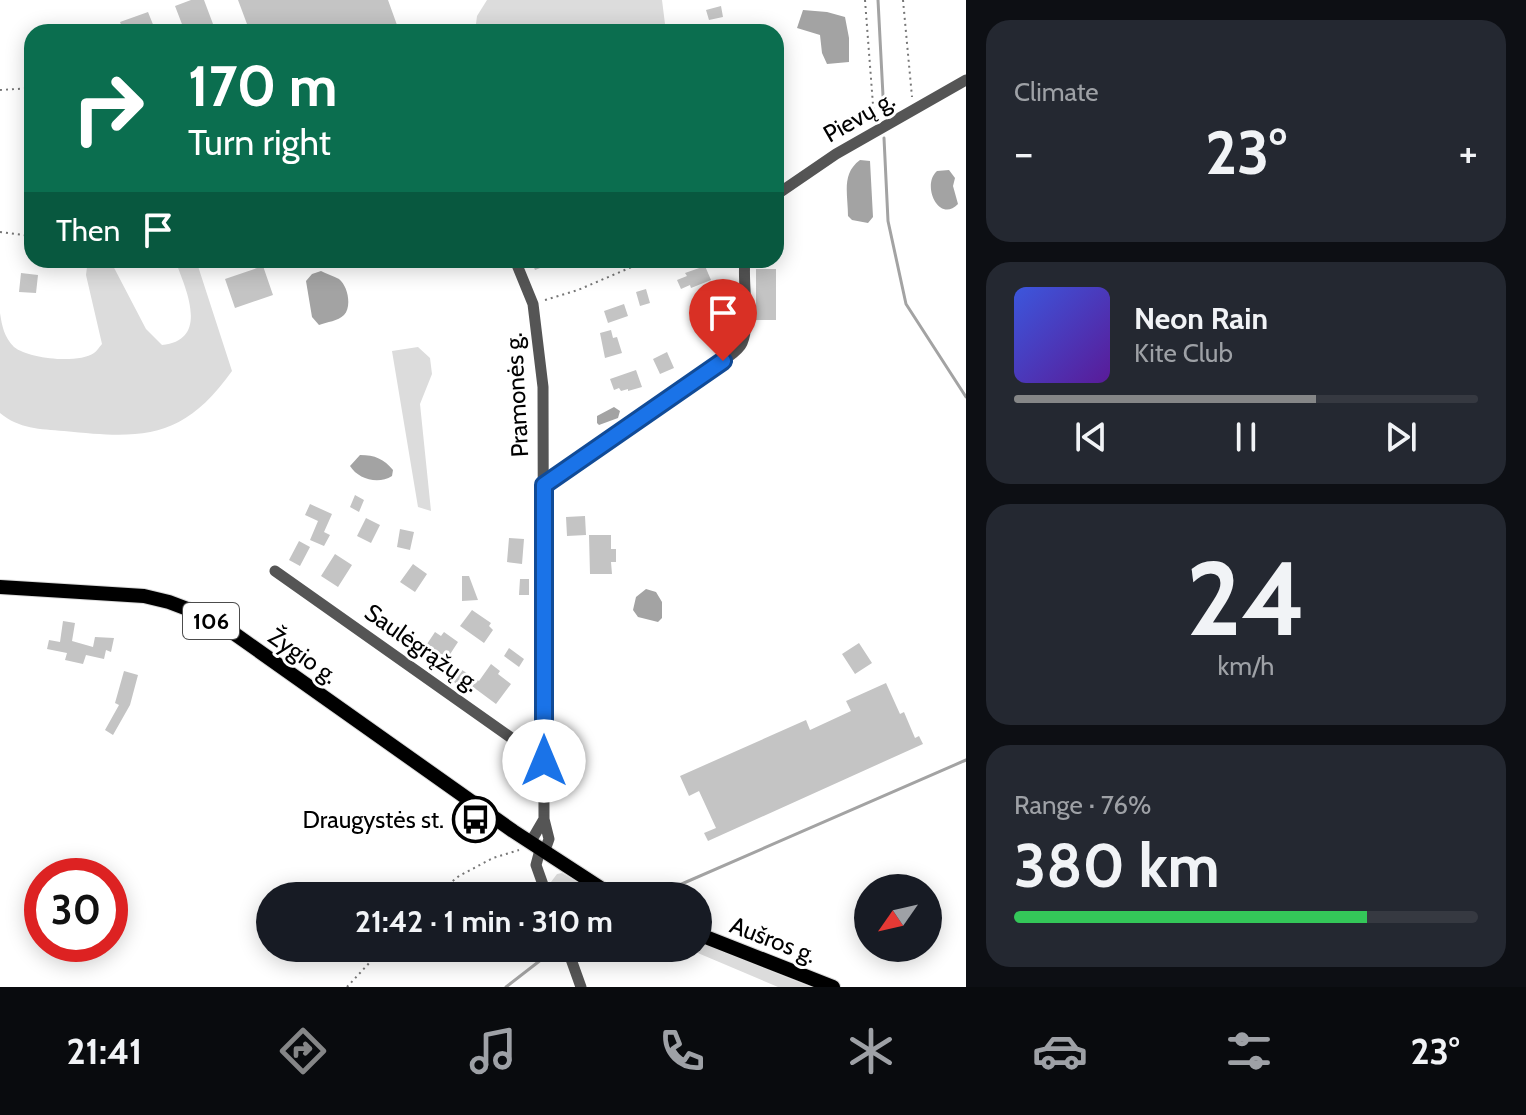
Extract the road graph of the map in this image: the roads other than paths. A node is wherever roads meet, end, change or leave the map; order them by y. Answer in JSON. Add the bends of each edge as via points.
{"nodes":[{"id":1,"x":966,"y":80,"type":"edge"},
{"id":2,"x":784,"y":190,"type":"edge"},
{"id":3,"x":518,"y":268,"type":"edge"},
{"id":4,"x":744,"y":268,"type":"edge"},
{"id":5,"x":544,"y":485,"type":"junction"},
{"id":6,"x":275,"y":571,"type":"dead end"},
{"id":7,"x":0,"y":587,"type":"edge"},
{"id":8,"x":544,"y":761,"type":"junction"},
{"id":9,"x":544,"y":819,"type":"junction"},
{"id":10,"x":542,"y":852,"type":"junction"},
{"id":11,"x":542,"y":882,"type":"edge"},
{"id":12,"x":544,"y":882,"type":"edge"},
{"id":13,"x":590,"y":882,"type":"edge"},
{"id":14,"x":712,"y":939,"type":"edge"},
{"id":15,"x":572,"y":962,"type":"edge"},
{"id":16,"x":581,"y":987,"type":"edge"},
{"id":17,"x":833,"y":987,"type":"edge"}],
"edges":[{"from":1,"to":2,"type":"street","name":"Pievų g."},
{"from":3,"to":5,"type":"street","name":"Pramonės g.","via":[[533,304],[543,387]]},
{"from":4,"to":5,"type":"street","via":[[741,345]]},
{"from":5,"to":8,"type":"street","name":"Pramonės g."},
{"from":6,"to":8,"type":"street","name":"Saulėgrąžų g."},
{"from":7,"to":10,"type":"main road","name":"Žygio g.","number":"106","via":[[144,596],[198,613]]},
{"from":8,"to":9,"type":"street","name":"Pramonės g."},
{"from":9,"to":10,"type":"street"},
{"from":9,"to":10,"type":"street","name":"Pramonės g.","via":[[549,839]]},
{"from":10,"to":11,"type":"street","name":"Pramonės g.","via":[[536,865]]},
{"from":10,"to":12,"type":"street"},
{"from":10,"to":13,"type":"main road","number":"106"},
{"from":14,"to":17,"type":"main road","name":"Aušros g."},
{"from":15,"to":16,"type":"street"}]}
